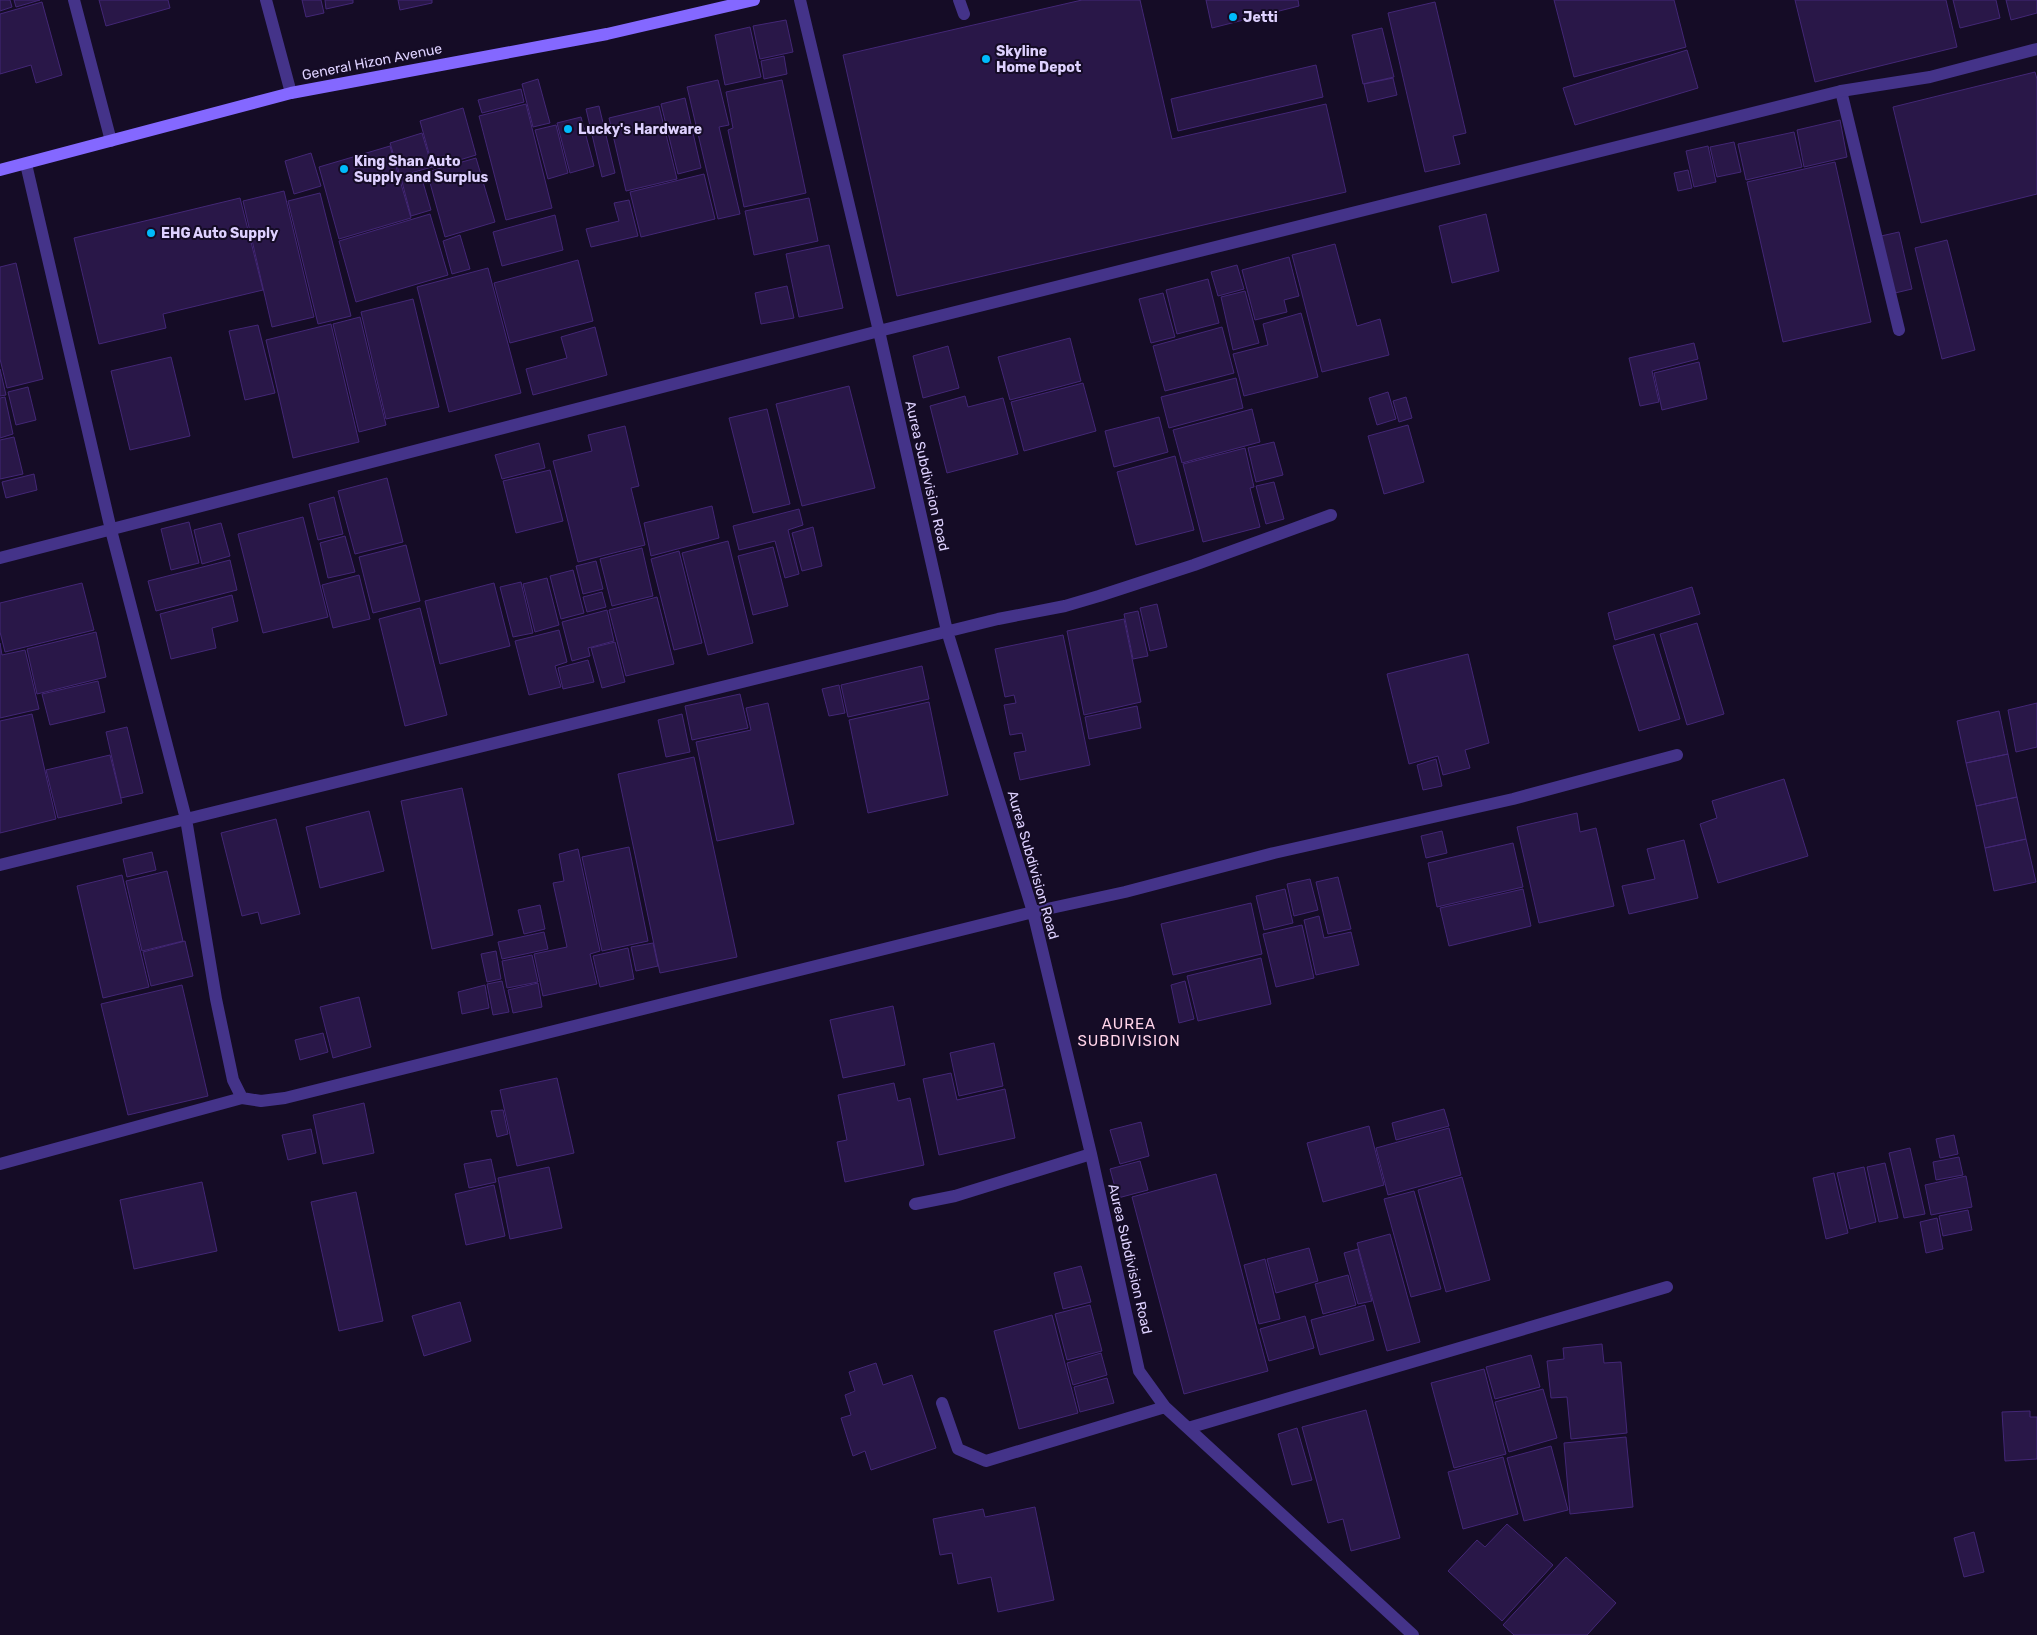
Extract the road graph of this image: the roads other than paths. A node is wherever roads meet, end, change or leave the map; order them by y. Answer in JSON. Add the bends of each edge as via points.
{"nodes":[{"id":1,"x":74,"y":0,"type":"edge"},
{"id":2,"x":266,"y":0,"type":"edge"},
{"id":3,"x":754,"y":0,"type":"edge"},
{"id":4,"x":800,"y":0,"type":"edge"},
{"id":5,"x":959,"y":0,"type":"edge"},
{"id":6,"x":964,"y":14,"type":"dead end"},
{"id":7,"x":2037,"y":49,"type":"edge"},
{"id":8,"x":1840,"y":91,"type":"junction"},
{"id":9,"x":291,"y":93,"type":"junction"},
{"id":10,"x":111,"y":141,"type":"junction"},
{"id":11,"x":26,"y":164,"type":"junction"},
{"id":12,"x":0,"y":170,"type":"edge"},
{"id":13,"x":1899,"y":330,"type":"dead end"},
{"id":14,"x":879,"y":331,"type":"junction"},
{"id":15,"x":1331,"y":515,"type":"dead end"},
{"id":16,"x":112,"y":530,"type":"junction"},
{"id":17,"x":0,"y":558,"type":"edge"},
{"id":18,"x":947,"y":631,"type":"junction"},
{"id":19,"x":1677,"y":755,"type":"dead end"},
{"id":20,"x":186,"y":819,"type":"junction"},
{"id":21,"x":0,"y":865,"type":"edge"},
{"id":22,"x":1033,"y":912,"type":"junction"},
{"id":23,"x":242,"y":1098,"type":"junction"},
{"id":24,"x":1091,"y":1154,"type":"junction"},
{"id":25,"x":0,"y":1164,"type":"edge"},
{"id":26,"x":915,"y":1204,"type":"dead end"},
{"id":27,"x":1667,"y":1287,"type":"dead end"},
{"id":28,"x":942,"y":1403,"type":"dead end"},
{"id":29,"x":1165,"y":1407,"type":"junction"},
{"id":30,"x":1188,"y":1428,"type":"junction"},
{"id":31,"x":1413,"y":1635,"type":"edge"}],
"edges":[{"from":1,"to":10,"type":"street"},
{"from":2,"to":9,"type":"street"},
{"from":3,"to":9,"type":"main road","name":"General Hizon Avenue","via":[[607,34]]},
{"from":4,"to":14,"type":"street","name":"Aurea Subdivision Road"},
{"from":5,"to":6,"type":"street"},
{"from":7,"to":8,"type":"street","via":[[1930,77]]},
{"from":8,"to":13,"type":"street"},
{"from":8,"to":14,"type":"street"},
{"from":9,"to":10,"type":"main road","name":"General Hizon Avenue"},
{"from":10,"to":11,"type":"main road","name":"General Hizon Avenue"},
{"from":11,"to":12,"type":"main road","name":"General Hizon Avenue"},
{"from":11,"to":16,"type":"street"},
{"from":14,"to":16,"type":"street"},
{"from":14,"to":18,"type":"street","name":"Aurea Subdivision Road"},
{"from":15,"to":18,"type":"street","via":[[1099,596]]},
{"from":16,"to":17,"type":"street"},
{"from":16,"to":20,"type":"street"},
{"from":18,"to":20,"type":"street"},
{"from":18,"to":22,"type":"street","name":"Aurea Subdivision Road"},
{"from":19,"to":22,"type":"street","via":[[1513,799]]},
{"from":20,"to":21,"type":"street"},
{"from":20,"to":23,"type":"street","via":[[232,1080]]},
{"from":22,"to":23,"type":"street","via":[[285,1098],[261,1101]]},
{"from":22,"to":24,"type":"street","name":"Aurea Subdivision Road"},
{"from":23,"to":25,"type":"street"},
{"from":24,"to":26,"type":"street","via":[[955,1196]]},
{"from":24,"to":29,"type":"street","name":"Aurea Subdivision Road","via":[[1139,1371]]},
{"from":27,"to":30,"type":"street"},
{"from":28,"to":29,"type":"street","via":[[958,1450],[986,1461]]},
{"from":29,"to":30,"type":"street","name":"Aurea Subdivision Road"},
{"from":30,"to":31,"type":"street","name":"Aurea Subdivision Road"}]}
